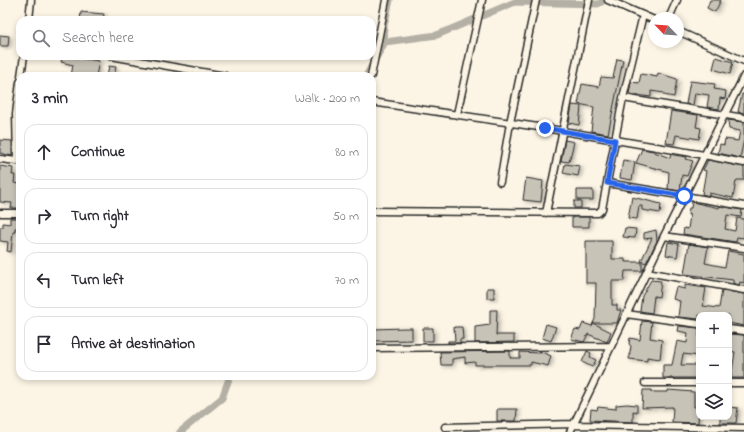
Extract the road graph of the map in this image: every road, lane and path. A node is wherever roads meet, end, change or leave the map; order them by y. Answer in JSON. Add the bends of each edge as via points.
{"nodes":[{"id":1,"x":31,"y":0,"type":"edge"},
{"id":2,"x":386,"y":0,"type":"edge"},
{"id":3,"x":482,"y":0,"type":"edge"},
{"id":4,"x":536,"y":0,"type":"edge"},
{"id":5,"x":590,"y":0,"type":"edge"},
{"id":6,"x":608,"y":0,"type":"edge"},
{"id":7,"x":677,"y":0,"type":"edge"},
{"id":8,"x":672,"y":12,"type":"edge"},
{"id":9,"x":642,"y":15,"type":"junction"},
{"id":10,"x":29,"y":16,"type":"edge"},
{"id":11,"x":648,"y":18,"type":"edge"},
{"id":12,"x":684,"y":34,"type":"edge"},
{"id":13,"x":376,"y":51,"type":"edge"},
{"id":14,"x":23,"y":60,"type":"edge"},
{"id":15,"x":134,"y":60,"type":"edge"},
{"id":16,"x":374,"y":60,"type":"edge"},
{"id":17,"x":744,"y":61,"type":"edge"},
{"id":18,"x":22,"y":72,"type":"edge"},
{"id":19,"x":202,"y":72,"type":"edge"},
{"id":20,"x":372,"y":72,"type":"edge"},
{"id":21,"x":744,"y":76,"type":"edge"},
{"id":22,"x":623,"y":98,"type":"junction"},
{"id":23,"x":376,"y":103,"type":"edge"},
{"id":24,"x":457,"y":114,"type":"junction"},
{"id":25,"x":724,"y":116,"type":"junction"},
{"id":26,"x":744,"y":118,"type":"edge"},
{"id":27,"x":510,"y":123,"type":"junction"},
{"id":28,"x":563,"y":131,"type":"junction"},
{"id":29,"x":615,"y":140,"type":"junction"},
{"id":30,"x":704,"y":155,"type":"junction"},
{"id":31,"x":0,"y":158,"type":"edge"},
{"id":32,"x":16,"y":161,"type":"edge"},
{"id":33,"x":744,"y":163,"type":"edge"},
{"id":34,"x":500,"y":182,"type":"dead end"},
{"id":35,"x":607,"y":183,"type":"junction"},
{"id":36,"x":684,"y":196,"type":"junction"},
{"id":37,"x":744,"y":206,"type":"edge"},
{"id":38,"x":376,"y":211,"type":"edge"},
{"id":39,"x":0,"y":213,"type":"edge"},
{"id":40,"x":16,"y":213,"type":"edge"},
{"id":41,"x":546,"y":213,"type":"junction"},
{"id":42,"x":664,"y":236,"type":"junction"},
{"id":43,"x":744,"y":248,"type":"edge"},
{"id":44,"x":647,"y":272,"type":"junction"},
{"id":45,"x":744,"y":290,"type":"edge"},
{"id":46,"x":626,"y":314,"type":"junction"},
{"id":47,"x":696,"y":324,"type":"edge"},
{"id":48,"x":732,"y":329,"type":"edge"},
{"id":49,"x":744,"y":331,"type":"edge"},
{"id":50,"x":611,"y":346,"type":"junction"},
{"id":51,"x":376,"y":348,"type":"edge"},
{"id":52,"x":645,"y":383,"type":"dead end"},
{"id":53,"x":696,"y":383,"type":"edge"},
{"id":54,"x":732,"y":383,"type":"edge"},
{"id":55,"x":744,"y":383,"type":"edge"},
{"id":56,"x":574,"y":424,"type":"junction"},
{"id":57,"x":445,"y":427,"type":"dead end"},
{"id":58,"x":744,"y":428,"type":"edge"},
{"id":59,"x":570,"y":432,"type":"edge"}],
"edges":[{"from":1,"to":10,"type":"street"},
{"from":2,"to":13,"type":"street"},
{"from":3,"to":24,"type":"street"},
{"from":4,"to":27,"type":"street"},
{"from":5,"to":28,"type":"street"},
{"from":6,"to":9,"type":"street"},
{"from":7,"to":8,"type":"street"},
{"from":9,"to":11,"type":"street"},
{"from":9,"to":22,"type":"street"},
{"from":12,"to":17,"type":"street"},
{"from":14,"to":18,"type":"street"},
{"from":15,"to":19,"type":"street"},
{"from":16,"to":20,"type":"street"},
{"from":21,"to":25,"type":"street"},
{"from":22,"to":25,"type":"street"},
{"from":22,"to":29,"type":"street"},
{"from":23,"to":24,"type":"street"},
{"from":24,"to":27,"type":"street"},
{"from":25,"to":26,"type":"street"},
{"from":25,"to":30,"type":"street"},
{"from":27,"to":28,"type":"street"},
{"from":27,"to":34,"type":"street"},
{"from":28,"to":29,"type":"street"},
{"from":28,"to":41,"type":"street"},
{"from":29,"to":30,"type":"street"},
{"from":29,"to":35,"type":"street"},
{"from":30,"to":33,"type":"street"},
{"from":30,"to":36,"type":"street"},
{"from":31,"to":32,"type":"street"},
{"from":35,"to":36,"type":"street"},
{"from":35,"to":41,"type":"street","via":[[602,209],[598,213]]},
{"from":36,"to":37,"type":"street"},
{"from":36,"to":42,"type":"street"},
{"from":38,"to":41,"type":"street"},
{"from":39,"to":40,"type":"street"},
{"from":42,"to":43,"type":"street"},
{"from":42,"to":44,"type":"street"},
{"from":44,"to":45,"type":"street"},
{"from":44,"to":46,"type":"street"},
{"from":46,"to":47,"type":"street"},
{"from":46,"to":50,"type":"street"},
{"from":48,"to":49,"type":"street"},
{"from":50,"to":51,"type":"street"},
{"from":50,"to":56,"type":"street"},
{"from":52,"to":53,"type":"street"},
{"from":54,"to":55,"type":"street"},
{"from":56,"to":57,"type":"street"},
{"from":56,"to":58,"type":"street"},
{"from":56,"to":59,"type":"street"}]}
